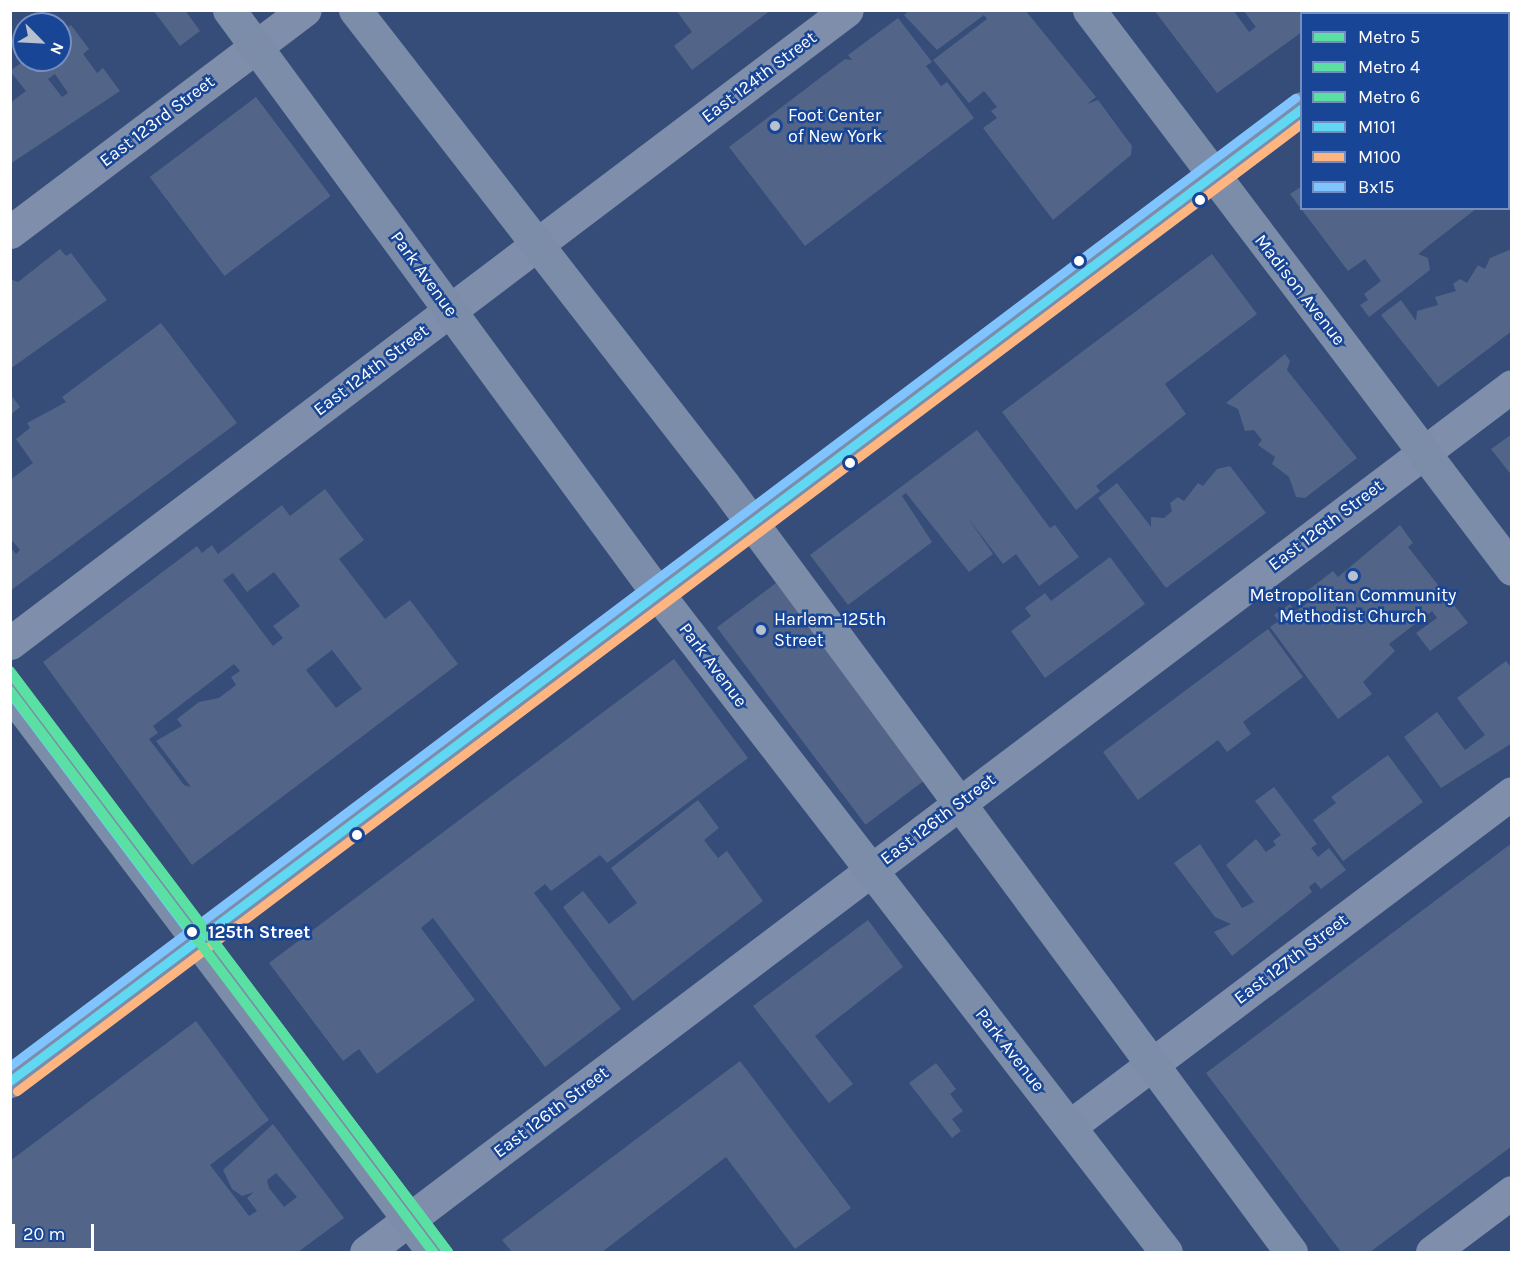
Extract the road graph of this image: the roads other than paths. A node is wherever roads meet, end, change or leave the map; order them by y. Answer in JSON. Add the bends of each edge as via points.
{"nodes":[{"id":1,"x":229,"y":10,"type":"edge"},
{"id":2,"x":305,"y":10,"type":"edge"},
{"id":3,"x":355,"y":10,"type":"edge"},
{"id":4,"x":847,"y":10,"type":"edge"},
{"id":5,"x":1089,"y":10,"type":"edge"},
{"id":6,"x":256,"y":47,"type":"junction"},
{"id":7,"x":1300,"y":110,"type":"edge"},
{"id":8,"x":1212,"y":177,"type":"junction"},
{"id":9,"x":10,"y":232,"type":"edge"},
{"id":10,"x":538,"y":244,"type":"junction"},
{"id":11,"x":451,"y":310,"type":"junction"},
{"id":12,"x":1512,"y":386,"type":"edge"},
{"id":13,"x":1423,"y":452,"type":"junction"},
{"id":14,"x":751,"y":523,"type":"junction"},
{"id":15,"x":1512,"y":569,"type":"edge"},
{"id":16,"x":658,"y":594,"type":"junction"},
{"id":17,"x":10,"y":643,"type":"edge"},
{"id":18,"x":10,"y":692,"type":"edge"},
{"id":19,"x":1512,"y":793,"type":"edge"},
{"id":20,"x":960,"y":803,"type":"junction"},
{"id":21,"x":868,"y":872,"type":"junction"},
{"id":22,"x":196,"y":941,"type":"junction"},
{"id":23,"x":1150,"y":1066,"type":"junction"},
{"id":24,"x":10,"y":1081,"type":"edge"},
{"id":25,"x":1070,"y":1126,"type":"junction"},
{"id":26,"x":1512,"y":1192,"type":"edge"},
{"id":27,"x":408,"y":1220,"type":"junction"},
{"id":28,"x":366,"y":1252,"type":"edge"},
{"id":29,"x":433,"y":1252,"type":"edge"},
{"id":30,"x":1166,"y":1252,"type":"edge"},
{"id":31,"x":1291,"y":1252,"type":"edge"},
{"id":32,"x":1432,"y":1252,"type":"edge"}],
"edges":[{"from":1,"to":6,"type":"main road","name":"Park Avenue"},
{"from":2,"to":6,"type":"street","name":"East 123rd Street"},
{"from":3,"to":10,"type":"main road"},
{"from":4,"to":10,"type":"street","name":"East 124th Street"},
{"from":5,"to":8,"type":"main road","name":"Madison Avenue"},
{"from":6,"to":9,"type":"street","name":"East 123rd Street"},
{"from":6,"to":11,"type":"main road","name":"Park Avenue"},
{"from":7,"to":8,"type":"main road"},
{"from":8,"to":13,"type":"main road","name":"Madison Avenue"},
{"from":8,"to":14,"type":"main road"},
{"from":10,"to":11,"type":"street","name":"East 124th Street"},
{"from":10,"to":14,"type":"main road"},
{"from":11,"to":16,"type":"main road","name":"Park Avenue"},
{"from":11,"to":17,"type":"street","name":"East 124th Street"},
{"from":12,"to":13,"type":"street","name":"East 126th Street"},
{"from":13,"to":15,"type":"main road","name":"Madison Avenue"},
{"from":13,"to":20,"type":"street","name":"East 126th Street"},
{"from":14,"to":16,"type":"main road"},
{"from":14,"to":20,"type":"main road"},
{"from":16,"to":21,"type":"main road","name":"Park Avenue"},
{"from":16,"to":22,"type":"main road"},
{"from":18,"to":22,"type":"main road"},
{"from":19,"to":23,"type":"street","name":"East 127th Street"},
{"from":20,"to":21,"type":"street","name":"East 126th Street"},
{"from":20,"to":23,"type":"main road"},
{"from":21,"to":25,"type":"main road","name":"Park Avenue"},
{"from":21,"to":27,"type":"street","name":"East 126th Street"},
{"from":22,"to":24,"type":"main road"},
{"from":22,"to":27,"type":"main road"},
{"from":23,"to":25,"type":"street","name":"East 127th Street"},
{"from":23,"to":31,"type":"main road"},
{"from":25,"to":30,"type":"main road","name":"Park Avenue"},
{"from":26,"to":32,"type":"street"},
{"from":27,"to":28,"type":"street","name":"East 126th Street"},
{"from":27,"to":29,"type":"main road"}]}
